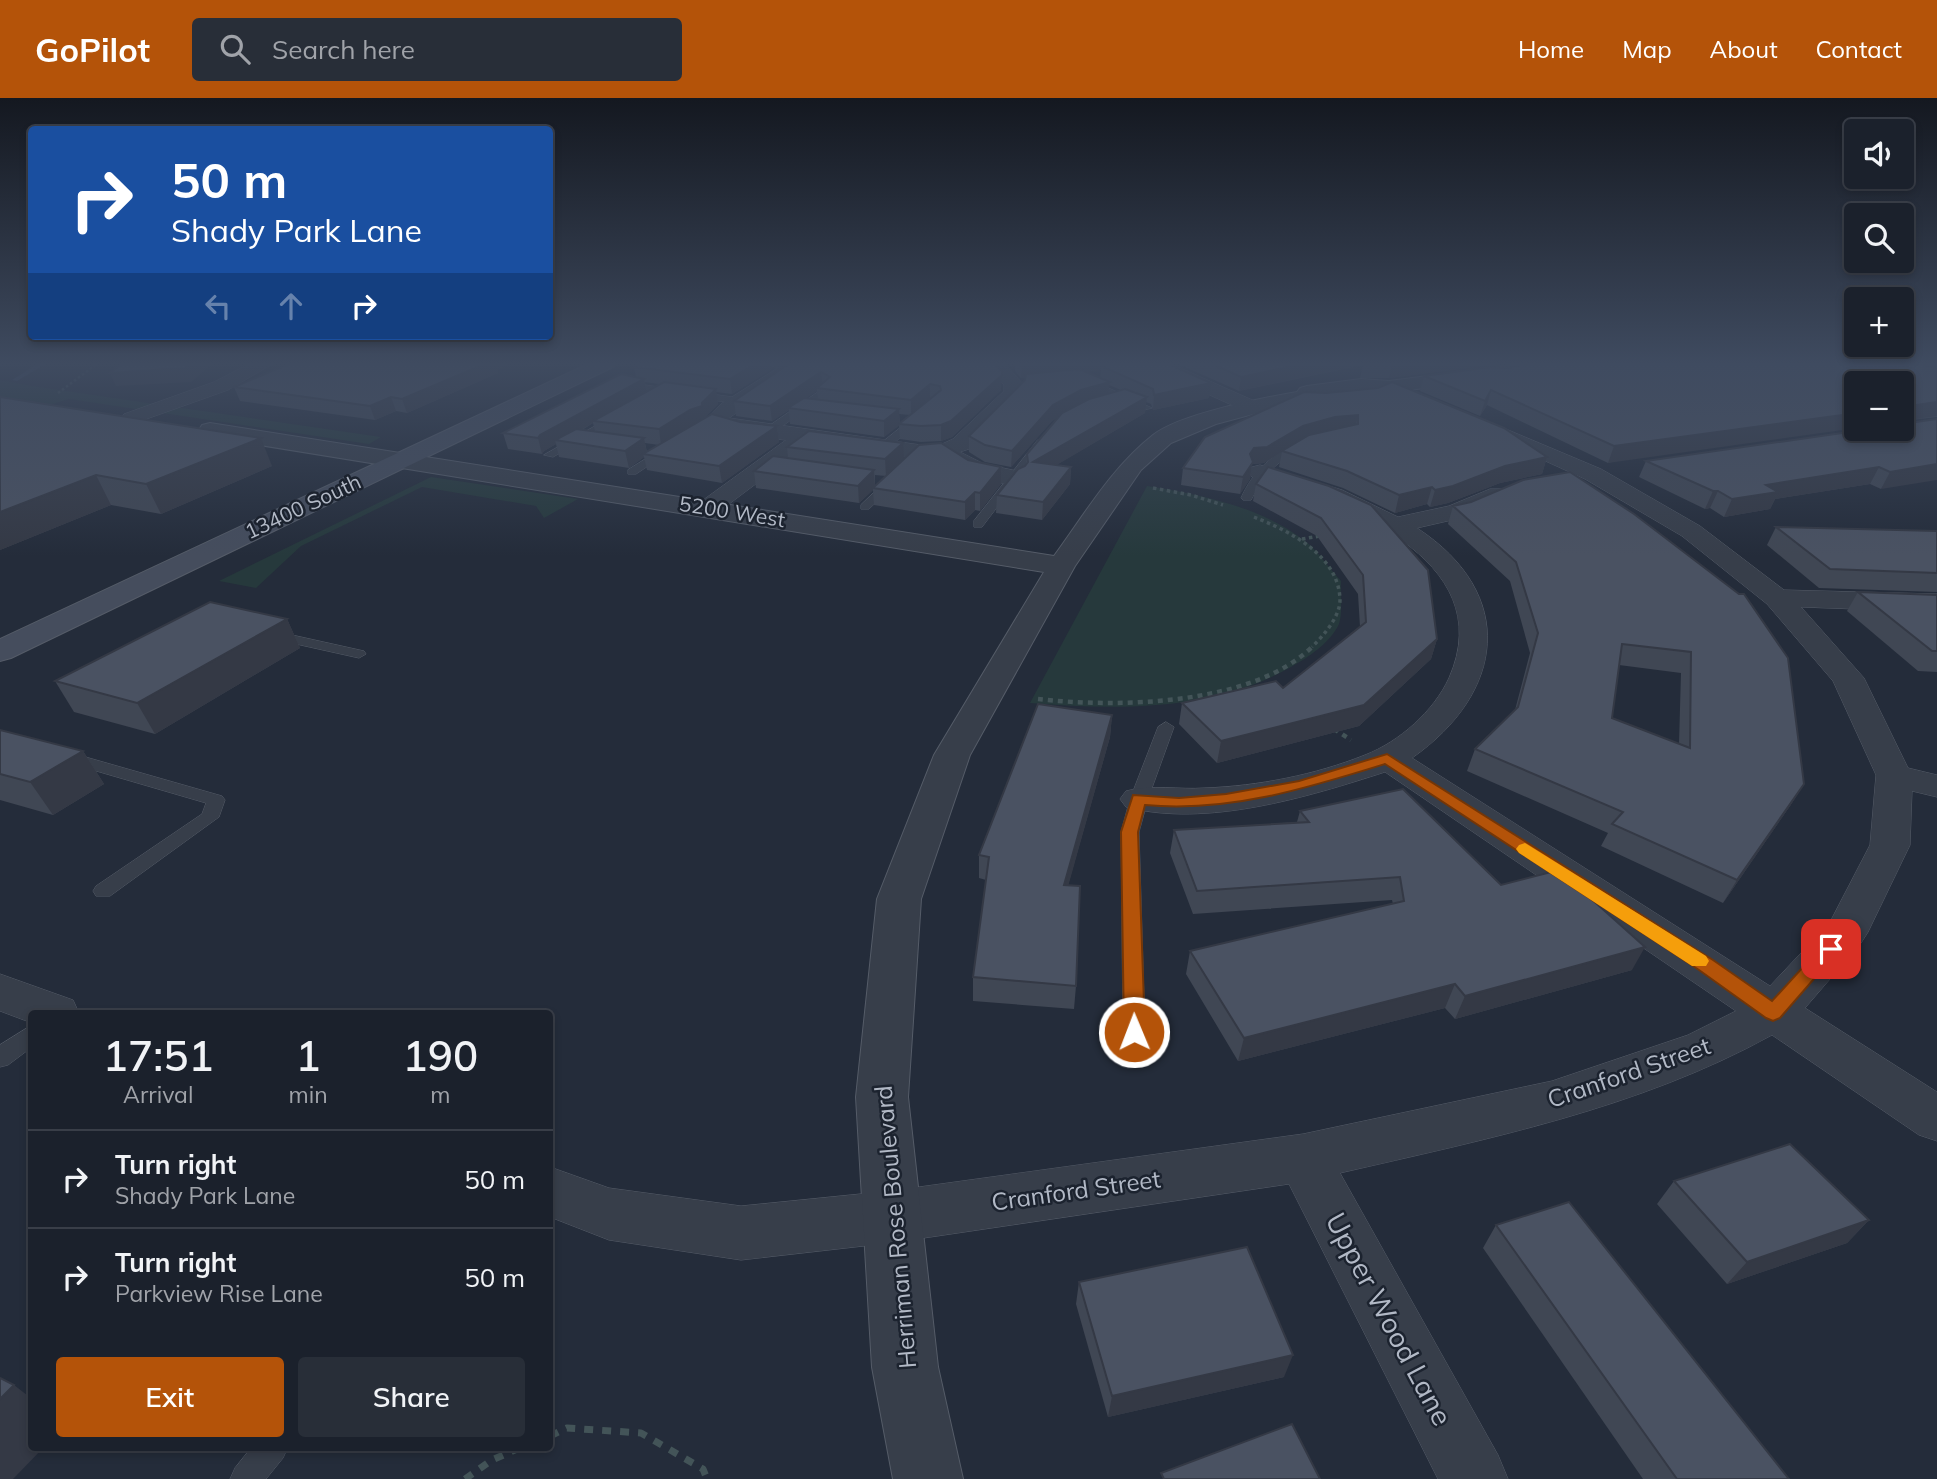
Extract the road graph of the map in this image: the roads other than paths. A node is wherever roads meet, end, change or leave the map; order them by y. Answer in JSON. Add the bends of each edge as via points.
{"nodes":[{"id":1,"x":193,"y":427,"type":"edge"},
{"id":2,"x":470,"y":427,"type":"edge"},
{"id":3,"x":598,"y":427,"type":"edge"},
{"id":4,"x":735,"y":427,"type":"edge"},
{"id":5,"x":773,"y":427,"type":"edge"},
{"id":6,"x":906,"y":427,"type":"edge"},
{"id":7,"x":978,"y":427,"type":"edge"},
{"id":8,"x":1188,"y":427,"type":"edge"},
{"id":9,"x":1486,"y":427,"type":"edge"},
{"id":10,"x":768,"y":431,"type":"junction"},
{"id":11,"x":1049,"y":434,"type":"edge"},
{"id":12,"x":805,"y":437,"type":"junction"},
{"id":13,"x":577,"y":439,"type":"junction"},
{"id":14,"x":602,"y":443,"type":"edge"},
{"id":15,"x":1312,"y":443,"type":"edge"},
{"id":16,"x":675,"y":445,"type":"edge"},
{"id":17,"x":883,"y":447,"type":"junction"},
{"id":18,"x":640,"y":448,"type":"edge"},
{"id":19,"x":946,"y":450,"type":"junction"},
{"id":20,"x":665,"y":452,"type":"junction"},
{"id":21,"x":549,"y":454,"type":"dead end"},
{"id":22,"x":402,"y":460,"type":"junction"},
{"id":23,"x":1631,"y":469,"type":"dead end"},
{"id":24,"x":632,"y":472,"type":"dead end"},
{"id":25,"x":1260,"y":472,"type":"junction"},
{"id":26,"x":1593,"y":474,"type":"junction"},
{"id":27,"x":1014,"y":477,"type":"junction"},
{"id":28,"x":1555,"y":480,"type":"edge"},
{"id":29,"x":878,"y":481,"type":"edge"},
{"id":30,"x":1516,"y":488,"type":"edge"},
{"id":31,"x":1247,"y":498,"type":"dead end"},
{"id":32,"x":865,"y":507,"type":"dead end"},
{"id":33,"x":708,"y":508,"type":"junction"},
{"id":34,"x":978,"y":524,"type":"dead end"},
{"id":35,"x":1399,"y":524,"type":"junction"},
{"id":36,"x":1061,"y":566,"type":"junction"},
{"id":37,"x":1777,"y":598,"type":"junction"},
{"id":38,"x":1937,"y":603,"type":"edge"},
{"id":39,"x":255,"y":631,"type":"edge"},
{"id":40,"x":0,"y":651,"type":"edge"},
{"id":41,"x":359,"y":654,"type":"dead end"},
{"id":42,"x":1166,"y":727,"type":"dead end"},
{"id":43,"x":1373,"y":751,"type":"junction"},
{"id":44,"x":55,"y":753,"type":"edge"},
{"id":45,"x":1894,"y":775,"type":"junction"},
{"id":46,"x":1937,"y":786,"type":"edge"},
{"id":47,"x":1139,"y":799,"type":"junction"},
{"id":48,"x":103,"y":891,"type":"dead end"},
{"id":49,"x":0,"y":992,"type":"edge"},
{"id":50,"x":48,"y":1010,"type":"edge"},
{"id":51,"x":1773,"y":1013,"type":"junction"},
{"id":52,"x":1134,"y":1032,"type":"dead end"},
{"id":53,"x":28,"y":1037,"type":"edge"},
{"id":54,"x":0,"y":1058,"type":"edge"},
{"id":55,"x":1937,"y":1119,"type":"edge"},
{"id":56,"x":1303,"y":1158,"type":"junction"},
{"id":57,"x":553,"y":1193,"type":"edge"},
{"id":58,"x":890,"y":1217,"type":"junction"},
{"id":59,"x":269,"y":1451,"type":"edge"},
{"id":60,"x":246,"y":1479,"type":"edge"},
{"id":61,"x":928,"y":1479,"type":"edge"},
{"id":62,"x":1474,"y":1479,"type":"edge"}],
"edges":[{"from":1,"to":22,"type":"street","name":"5200 West"},
{"from":2,"to":22,"type":"main road","name":"13400 South"},
{"from":3,"to":13,"type":"lane"},
{"from":4,"to":10,"type":"street"},
{"from":5,"to":10,"type":"lane"},
{"from":6,"to":17,"type":"lane"},
{"from":7,"to":19,"type":"street","via":[[961,444]]},
{"from":8,"to":36,"type":"street","name":"Herriman Rose Boulevard","via":[[1163,438],[1133,465]]},
{"from":9,"to":26,"type":"street","name":"Cranford Street"},
{"from":10,"to":12,"type":"street"},
{"from":11,"to":27,"type":"lane"},
{"from":12,"to":17,"type":"street"},
{"from":12,"to":33,"type":"street","via":[[771,467]]},
{"from":13,"to":14,"type":"lane"},
{"from":13,"to":21,"type":"lane"},
{"from":15,"to":25,"type":"lane","via":[[1283,454]]},
{"from":16,"to":20,"type":"lane"},
{"from":17,"to":19,"type":"street","via":[[917,456]]},
{"from":18,"to":20,"type":"lane"},
{"from":19,"to":27,"type":"street","via":[[977,470]]},
{"from":20,"to":24,"type":"lane"},
{"from":22,"to":33,"type":"street","name":"5200 West"},
{"from":22,"to":40,"type":"main road","name":"13400 South"},
{"from":23,"to":26,"type":"street"},
{"from":25,"to":31,"type":"lane"},
{"from":25,"to":35,"type":"street","via":[[1326,490]]},
{"from":26,"to":28,"type":"street"},
{"from":26,"to":37,"type":"street","name":"Cranford Street","via":[[1691,531]]},
{"from":27,"to":34,"type":"lane"},
{"from":29,"to":32,"type":"lane","via":[[894,479]]},
{"from":30,"to":35,"type":"street","via":[[1455,512]]},
{"from":33,"to":36,"type":"street","name":"5200 West"},
{"from":35,"to":43,"type":"street","via":[[1453,575],[1467,599],[1475,638],[1473,659],[1464,683],[1435,723]]},
{"from":36,"to":58,"type":"street","name":"Herriman Rose Boulevard","via":[[952,755],[899,899],[882,1097]]},
{"from":37,"to":38,"type":"street"},
{"from":37,"to":45,"type":"street","name":"Cranford Street","via":[[1848,678]]},
{"from":39,"to":41,"type":"lane"},
{"from":42,"to":47,"type":"lane"},
{"from":43,"to":47,"type":"street","via":[[1311,783],[1179,803]]},
{"from":43,"to":51,"type":"street"},
{"from":44,"to":48,"type":"lane","via":[[215,800],[210,817]]},
{"from":45,"to":46,"type":"street"},
{"from":45,"to":51,"type":"street","name":"Cranford Street","via":[[1890,845],[1846,932]]},
{"from":47,"to":52,"type":"lane","via":[[1130,832]]},
{"from":49,"to":50,"type":"street"},
{"from":51,"to":55,"type":"street"},
{"from":51,"to":56,"type":"street","name":"Cranford Street","via":[[1705,1049],[1552,1102]]},
{"from":53,"to":54,"type":"lane"},
{"from":56,"to":58,"type":"street","name":"Cranford Street"},
{"from":56,"to":62,"type":"street","name":"Upper Wood Lane"},
{"from":57,"to":58,"type":"street","name":"Cranford Street","via":[[609,1214],[741,1233]]},
{"from":58,"to":61,"type":"street","name":"Herriman Rose Boulevard","via":[[905,1367]]},
{"from":59,"to":60,"type":"lane"}]}
